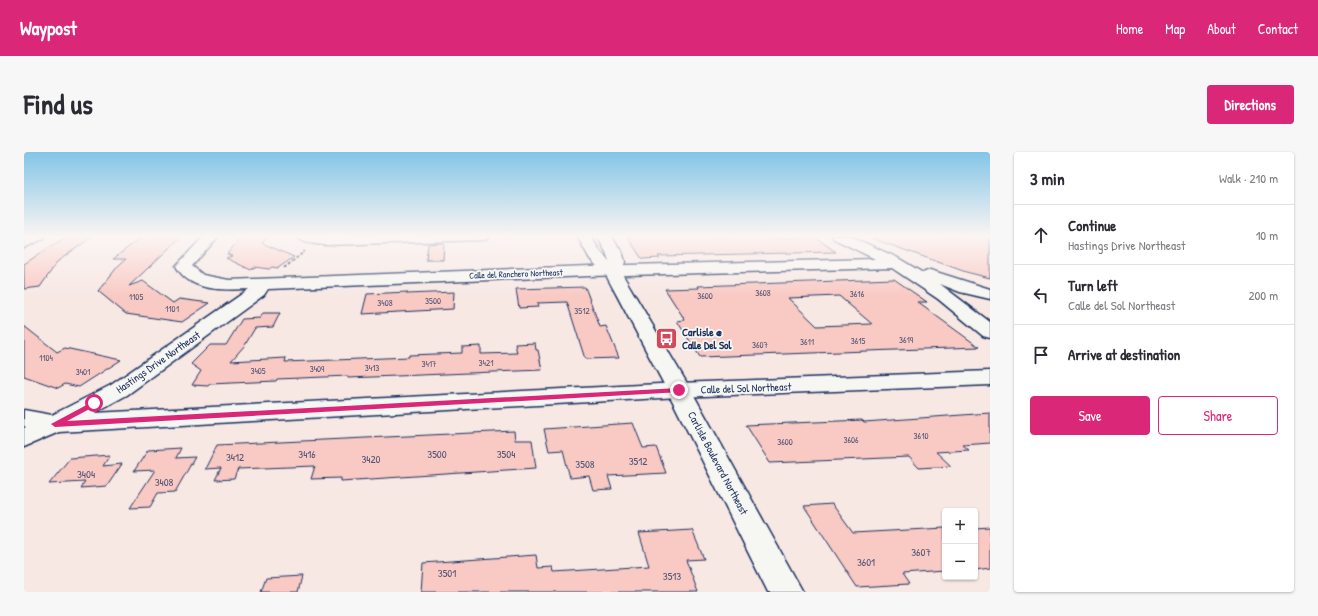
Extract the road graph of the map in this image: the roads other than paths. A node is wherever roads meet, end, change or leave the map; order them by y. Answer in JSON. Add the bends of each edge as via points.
{"nodes":[{"id":1,"x":193,"y":257,"type":"edge"},
{"id":2,"x":596,"y":257,"type":"edge"},
{"id":3,"x":608,"y":257,"type":"edge"},
{"id":4,"x":611,"y":257,"type":"edge"},
{"id":5,"x":882,"y":257,"type":"edge"},
{"id":6,"x":613,"y":262,"type":"junction"},
{"id":7,"x":895,"y":263,"type":"junction"},
{"id":8,"x":263,"y":284,"type":"junction"},
{"id":9,"x":990,"y":294,"type":"edge"},
{"id":10,"x":990,"y":332,"type":"edge"},
{"id":11,"x":990,"y":378,"type":"edge"},
{"id":12,"x":679,"y":390,"type":"junction"},
{"id":13,"x":24,"y":418,"type":"edge"},
{"id":14,"x":55,"y":424,"type":"junction"},
{"id":15,"x":24,"y":438,"type":"edge"},
{"id":16,"x":786,"y":592,"type":"edge"}],
"edges":[{"from":1,"to":8,"type":"street","name":"Calle del Ranchero Northeast","via":[[184,266],[194,278],[228,285]]},
{"from":2,"to":6,"type":"street","name":"Carlisle Boulevard Northeast","via":[[601,263]]},
{"from":3,"to":6,"type":"street"},
{"from":4,"to":6,"type":"street","name":"Carlisle Boulevard Northeast"},
{"from":5,"to":7,"type":"street"},
{"from":6,"to":7,"type":"street","name":"Calle del Ranchero Northeast"},
{"from":6,"to":8,"type":"street","name":"Calle del Ranchero Northeast"},
{"from":6,"to":12,"type":"street","name":"Carlisle Boulevard Northeast"},
{"from":7,"to":9,"type":"street"},
{"from":7,"to":10,"type":"street","via":[[942,293]]},
{"from":8,"to":14,"type":"street","name":"Hastings Drive Northeast","via":[[258,291],[119,390]]},
{"from":11,"to":12,"type":"street","name":"Calle del Sol Northeast"},
{"from":12,"to":14,"type":"street","name":"Calle del Sol Northeast"},
{"from":12,"to":16,"type":"street","name":"Carlisle Boulevard Northeast"},
{"from":13,"to":14,"type":"street","name":"Calle del Sol Northeast"},
{"from":14,"to":15,"type":"street","name":"Hastings Drive Northeast"}]}
